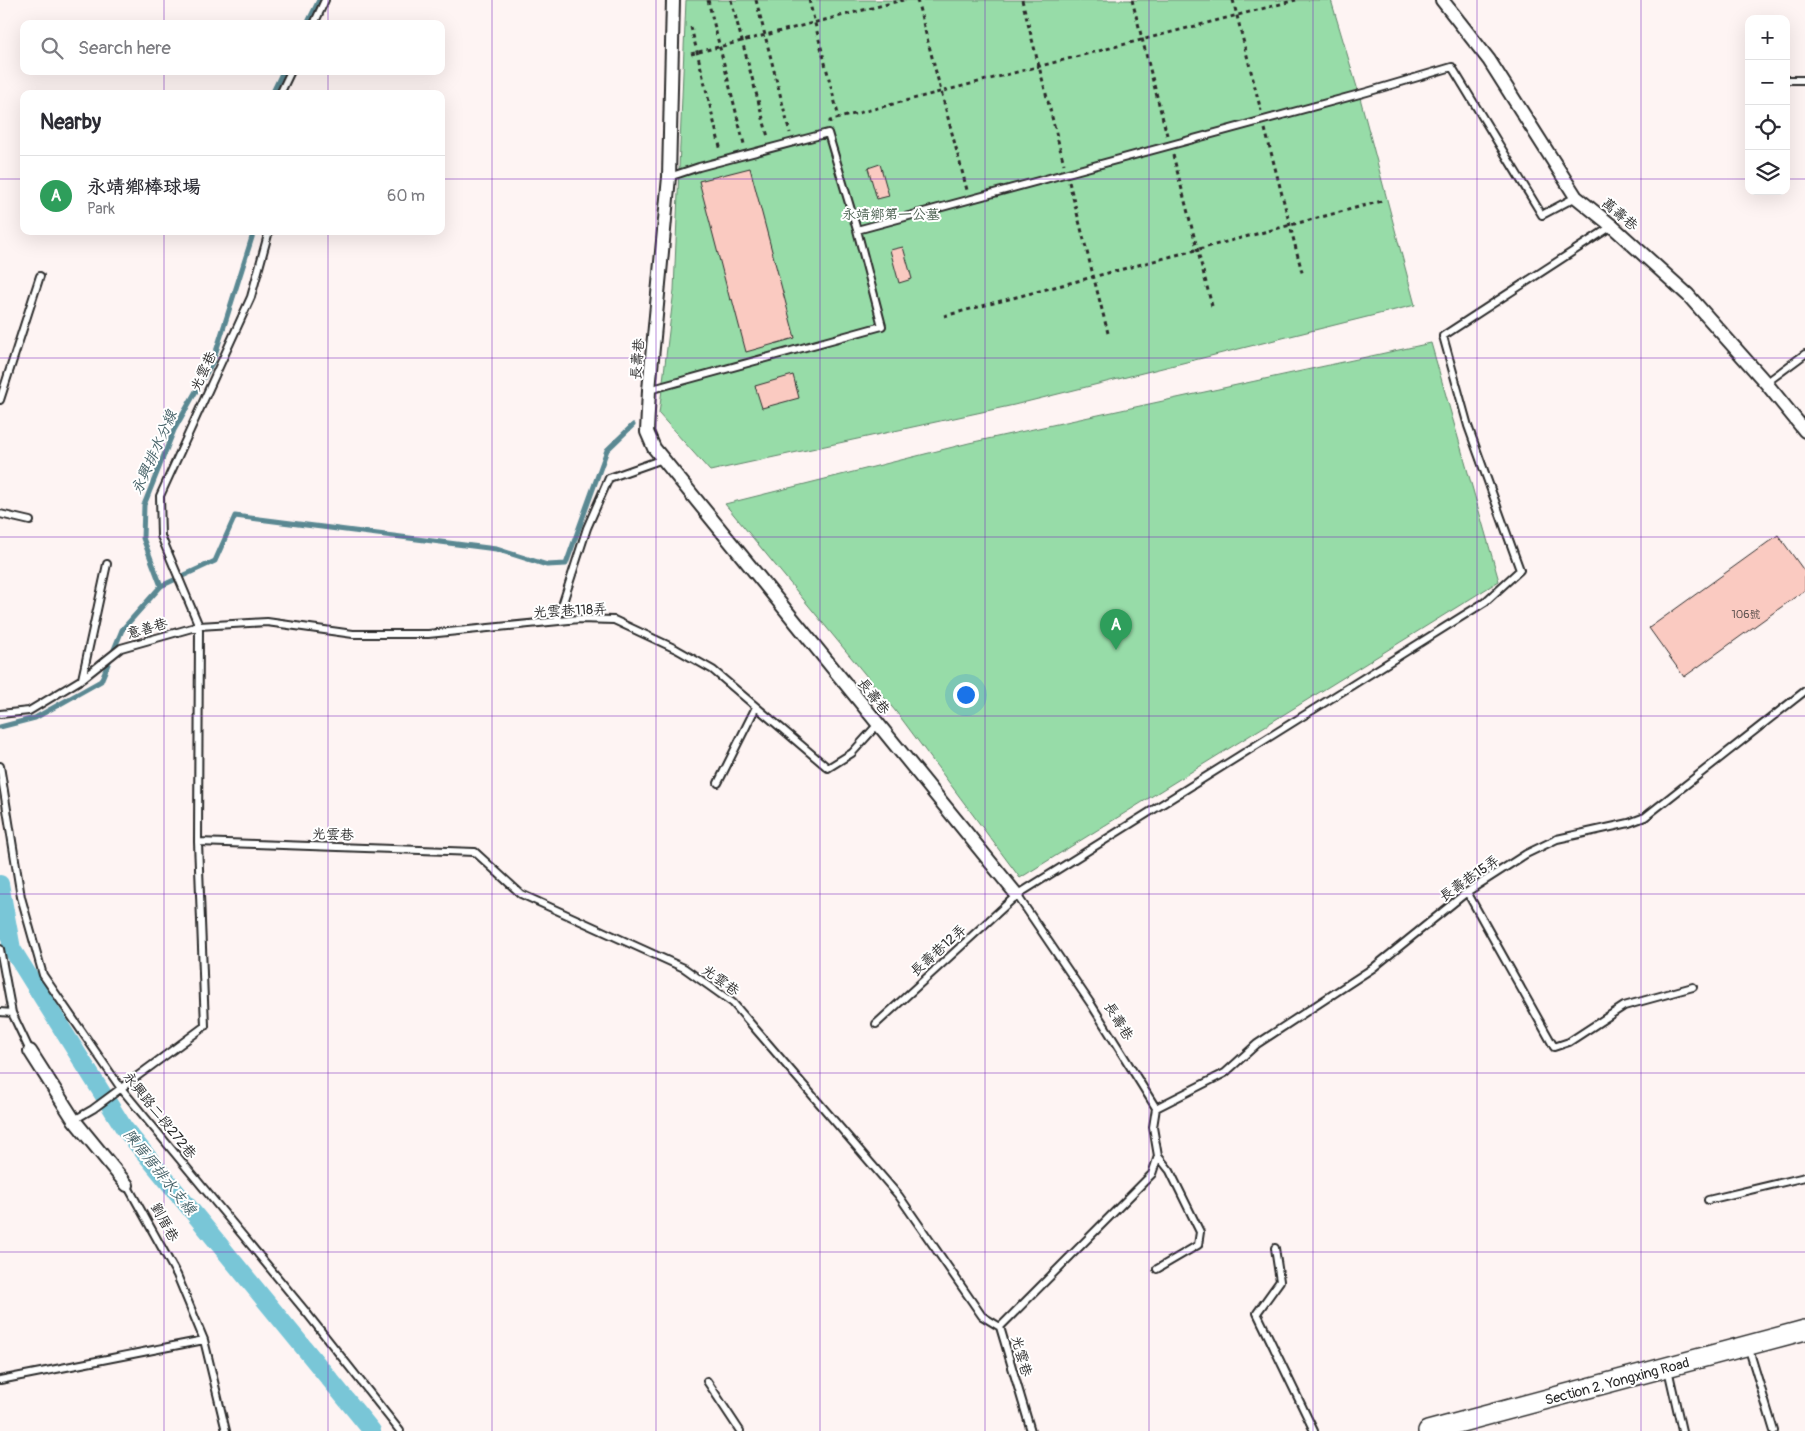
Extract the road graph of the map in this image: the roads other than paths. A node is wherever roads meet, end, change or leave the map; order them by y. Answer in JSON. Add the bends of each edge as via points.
{"nodes":[{"id":1,"x":325,"y":0,"type":"edge"},
{"id":2,"x":673,"y":0,"type":"edge"},
{"id":3,"x":1442,"y":0,"type":"edge"},
{"id":4,"x":316,"y":20,"type":"edge"},
{"id":5,"x":289,"y":75,"type":"edge"},
{"id":6,"x":1790,"y":80,"type":"edge"},
{"id":7,"x":1805,"y":80,"type":"edge"},
{"id":8,"x":282,"y":90,"type":"edge"},
{"id":9,"x":669,"y":177,"type":"junction"},
{"id":10,"x":1576,"y":197,"type":"junction"},
{"id":11,"x":1612,"y":226,"type":"junction"},
{"id":12,"x":857,"y":230,"type":"junction"},
{"id":13,"x":268,"y":235,"type":"edge"},
{"id":14,"x":40,"y":276,"type":"dead end"},
{"id":15,"x":1805,"y":354,"type":"edge"},
{"id":16,"x":1766,"y":383,"type":"junction"},
{"id":17,"x":649,"y":390,"type":"junction"},
{"id":18,"x":0,"y":400,"type":"edge"},
{"id":19,"x":1805,"y":431,"type":"edge"},
{"id":20,"x":663,"y":459,"type":"junction"},
{"id":21,"x":0,"y":514,"type":"edge"},
{"id":22,"x":30,"y":521,"type":"dead end"},
{"id":23,"x":107,"y":564,"type":"dead end"},
{"id":24,"x":557,"y":621,"type":"junction"},
{"id":25,"x":199,"y":626,"type":"junction"},
{"id":26,"x":82,"y":679,"type":"junction"},
{"id":27,"x":1805,"y":691,"type":"edge"},
{"id":28,"x":756,"y":707,"type":"junction"},
{"id":29,"x":0,"y":714,"type":"edge"},
{"id":30,"x":878,"y":724,"type":"junction"},
{"id":31,"x":0,"y":766,"type":"edge"},
{"id":32,"x":718,"y":783,"type":"dead end"},
{"id":33,"x":198,"y":842,"type":"junction"},
{"id":34,"x":1467,"y":892,"type":"junction"},
{"id":35,"x":1017,"y":895,"type":"junction"},
{"id":36,"x":0,"y":949,"type":"edge"},
{"id":37,"x":1693,"y":987,"type":"dead end"},
{"id":38,"x":0,"y":1012,"type":"edge"},
{"id":39,"x":12,"y":1013,"type":"junction"},
{"id":40,"x":876,"y":1024,"type":"dead end"},
{"id":41,"x":30,"y":1051,"type":"joint"},
{"id":42,"x":120,"y":1087,"type":"junction"},
{"id":43,"x":1156,"y":1108,"type":"junction"},
{"id":44,"x":74,"y":1120,"type":"junction"},
{"id":45,"x":1158,"y":1156,"type":"junction"},
{"id":46,"x":1805,"y":1177,"type":"edge"},
{"id":47,"x":127,"y":1185,"type":"joint"},
{"id":48,"x":1708,"y":1200,"type":"dead end"},
{"id":49,"x":1275,"y":1248,"type":"dead end"},
{"id":50,"x":1157,"y":1268,"type":"dead end"},
{"id":51,"x":1000,"y":1327,"type":"junction"},
{"id":52,"x":1805,"y":1330,"type":"edge"},
{"id":53,"x":204,"y":1340,"type":"junction"},
{"id":54,"x":1748,"y":1345,"type":"junction"},
{"id":55,"x":1668,"y":1367,"type":"junction"},
{"id":56,"x":0,"y":1380,"type":"edge"},
{"id":57,"x":707,"y":1380,"type":"dead end"},
{"id":58,"x":226,"y":1431,"type":"edge"},
{"id":59,"x":400,"y":1431,"type":"edge"},
{"id":60,"x":740,"y":1431,"type":"edge"},
{"id":61,"x":1031,"y":1431,"type":"edge"},
{"id":62,"x":1314,"y":1431,"type":"edge"},
{"id":63,"x":1428,"y":1431,"type":"edge"},
{"id":64,"x":1682,"y":1431,"type":"edge"},
{"id":65,"x":1774,"y":1431,"type":"edge"}],
"edges":[{"from":1,"to":4,"type":"lane"},
{"from":2,"to":9,"type":"street","name":"長壽巷"},
{"from":3,"to":10,"type":"street","name":"萬壽巷","via":[[1488,60]]},
{"from":5,"to":8,"type":"lane"},
{"from":6,"to":7,"type":"lane"},
{"from":9,"to":12,"type":"lane","via":[[828,133]]},
{"from":9,"to":17,"type":"street","name":"長壽巷"},
{"from":10,"to":11,"type":"street","name":"萬壽巷"},
{"from":10,"to":12,"type":"lane","via":[[1542,215],[1452,66],[1368,92]]},
{"from":11,"to":16,"type":"street","name":"萬壽巷","via":[[1688,295]]},
{"from":11,"to":35,"type":"lane","name":"長壽巷12弄","via":[[1443,336],[1468,426],[1520,570],[1485,602]]},
{"from":12,"to":17,"type":"lane","via":[[882,326]]},
{"from":13,"to":25,"type":"lane","name":"光雲巷","via":[[251,297],[160,496],[161,536]]},
{"from":14,"to":18,"type":"lane"},
{"from":15,"to":16,"type":"lane"},
{"from":16,"to":19,"type":"street","name":"萬壽巷"},
{"from":17,"to":20,"type":"street","name":"長壽巷","via":[[647,432]]},
{"from":20,"to":24,"type":"lane","via":[[609,478],[588,528]]},
{"from":20,"to":30,"type":"street","name":"長壽巷"},
{"from":21,"to":22,"type":"lane"},
{"from":23,"to":26,"type":"lane"},
{"from":24,"to":25,"type":"lane","name":"光雲巷118弄","via":[[428,634],[353,634],[267,622]]},
{"from":24,"to":28,"type":"lane","name":"光雲巷118弄","via":[[614,620],[713,670]]},
{"from":25,"to":26,"type":"lane","name":"意善巷","via":[[121,648]]},
{"from":25,"to":33,"type":"lane","name":"光雲巷"},
{"from":26,"to":29,"type":"lane","name":"意善巷","via":[[29,711]]},
{"from":27,"to":34,"type":"lane","name":"長壽巷15弄","via":[[1645,817],[1557,839],[1526,854]]},
{"from":28,"to":30,"type":"lane","name":"光雲巷118弄","via":[[828,768],[852,753]]},
{"from":28,"to":32,"type":"lane"},
{"from":30,"to":35,"type":"street","name":"長壽巷"},
{"from":31,"to":42,"type":"lane","name":"永興路二段272巷","via":[[21,897],[43,975]]},
{"from":33,"to":42,"type":"lane","name":"光雲巷","via":[[205,1026]]},
{"from":33,"to":51,"type":"lane","name":"光雲巷","via":[[475,852],[521,894],[684,968],[733,1003],[899,1196],[982,1316]]},
{"from":34,"to":37,"type":"lane","via":[[1554,1047],[1569,1042],[1624,1006]]},
{"from":34,"to":43,"type":"lane","name":"長壽巷15弄","via":[[1373,968],[1257,1044],[1225,1073]]},
{"from":35,"to":40,"type":"lane","name":"長壽巷12弄"},
{"from":35,"to":43,"type":"lane","name":"長壽巷"},
{"from":36,"to":39,"type":"lane"},
{"from":38,"to":39,"type":"lane"},
{"from":39,"to":41,"type":"lane"},
{"from":41,"to":44,"type":"street","name":"劉厝巷"},
{"from":42,"to":44,"type":"lane","name":"光雲巷"},
{"from":42,"to":59,"type":"lane","name":"永興路二段272巷"},
{"from":43,"to":45,"type":"lane","via":[[1153,1128]]},
{"from":44,"to":47,"type":"street","name":"劉厝巷"},
{"from":45,"to":50,"type":"lane","via":[[1170,1172],[1200,1232],[1198,1245]]},
{"from":45,"to":51,"type":"lane","via":[[1152,1174]]},
{"from":46,"to":48,"type":"lane"},
{"from":47,"to":53,"type":"lane","name":"劉厝巷","via":[[177,1275]]},
{"from":49,"to":62,"type":"lane","via":[[1280,1281],[1257,1313]]},
{"from":51,"to":61,"type":"lane","name":"光雲巷"},
{"from":52,"to":54,"type":"street","name":"Section 2, Yongxing Road"},
{"from":53,"to":56,"type":"lane"},
{"from":53,"to":58,"type":"lane","name":"劉厝巷"},
{"from":54,"to":55,"type":"street","name":"Section 2, Yongxing Road"},
{"from":54,"to":65,"type":"lane"},
{"from":55,"to":63,"type":"street","name":"Section 2, Yongxing Road"},
{"from":55,"to":64,"type":"lane"},
{"from":57,"to":60,"type":"lane"}]}
